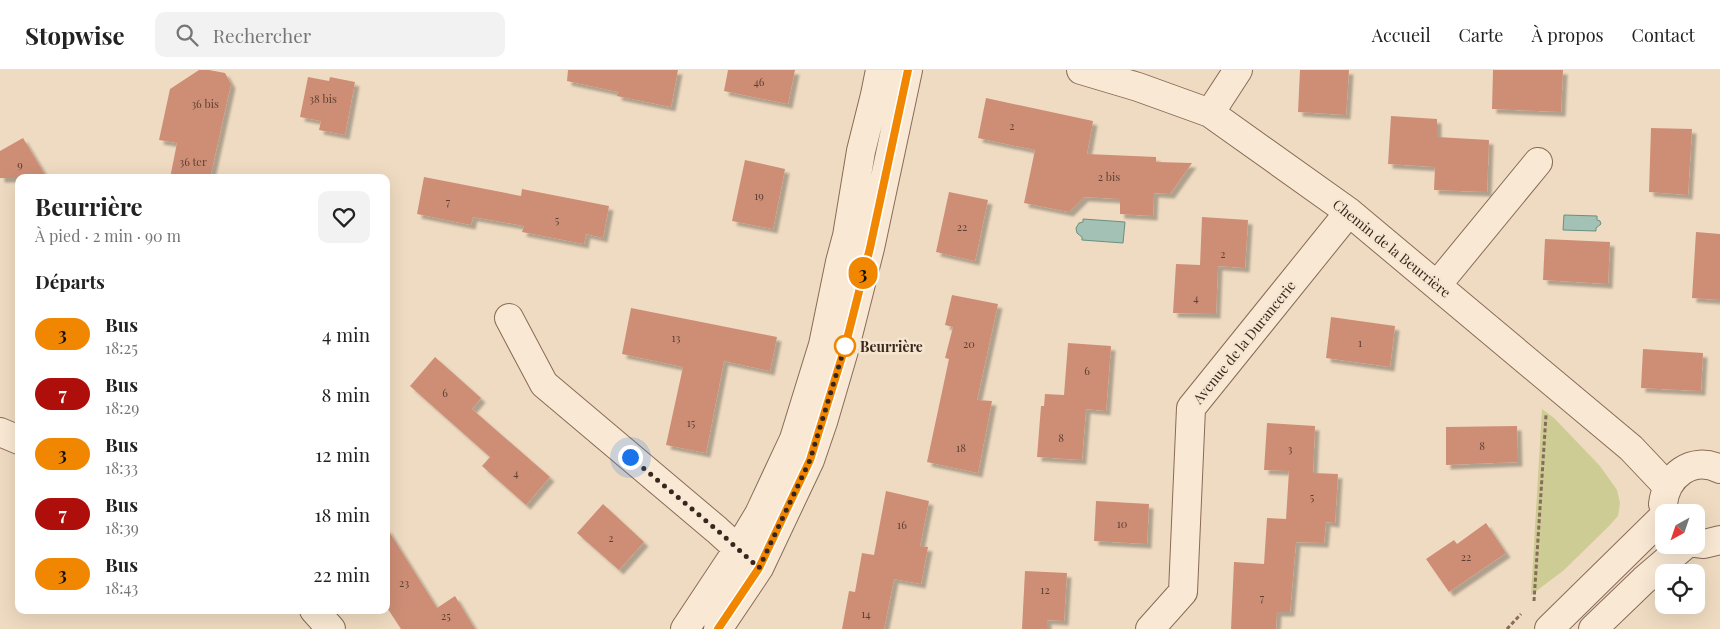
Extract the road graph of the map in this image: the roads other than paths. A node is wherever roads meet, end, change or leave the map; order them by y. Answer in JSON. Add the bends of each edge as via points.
{"nodes":[{"id":1,"x":908,"y":70,"type":"edge"},
{"id":2,"x":1081,"y":70,"type":"edge"},
{"id":3,"x":1238,"y":70,"type":"edge"},
{"id":4,"x":878,"y":83,"type":"edge"},
{"id":5,"x":1210,"y":113,"type":"junction"},
{"id":6,"x":1538,"y":162,"type":"dead end"},
{"id":7,"x":1349,"y":212,"type":"junction"},
{"id":8,"x":1437,"y":285,"type":"junction"},
{"id":9,"x":509,"y":318,"type":"dead end"},
{"id":10,"x":0,"y":432,"type":"edge"},
{"id":11,"x":15,"y":438,"type":"edge"},
{"id":12,"x":1718,"y":465,"type":"edge"},
{"id":13,"x":1666,"y":486,"type":"junction"},
{"id":14,"x":1662,"y":504,"type":"edge"},
{"id":15,"x":1655,"y":524,"type":"edge"},
{"id":16,"x":1720,"y":540,"type":"edge"},
{"id":17,"x":1705,"y":544,"type":"edge"},
{"id":18,"x":738,"y":549,"type":"junction"},
{"id":19,"x":1674,"y":554,"type":"edge"},
{"id":20,"x":759,"y":568,"type":"junction"},
{"id":21,"x":318,"y":614,"type":"edge"},
{"id":22,"x":331,"y":629,"type":"edge"},
{"id":23,"x":685,"y":629,"type":"edge"},
{"id":24,"x":718,"y":629,"type":"edge"},
{"id":25,"x":1150,"y":629,"type":"edge"},
{"id":26,"x":1549,"y":629,"type":"edge"},
{"id":27,"x":1594,"y":629,"type":"edge"}],
"edges":[{"from":1,"to":20,"type":"street","via":[[870,248],[823,422],[810,460]]},
{"from":2,"to":5,"type":"street","name":"Chemin de la Beurrière"},
{"from":3,"to":5,"type":"street"},
{"from":4,"to":18,"type":"street","via":[[861,150],[847,236],[823,345],[808,398],[759,514]]},
{"from":5,"to":7,"type":"street","name":"Chemin de la Beurrière"},
{"from":6,"to":8,"type":"street"},
{"from":7,"to":8,"type":"street","name":"Chemin de la Beurrière"},
{"from":7,"to":25,"type":"street","name":"Avenue de la Durancerie","via":[[1191,408],[1183,592]]},
{"from":8,"to":13,"type":"street","name":"Chemin de la Beurrière","via":[[1631,448]]},
{"from":9,"to":18,"type":"street","via":[[544,384]]},
{"from":10,"to":11,"type":"street"},
{"from":12,"to":13,"type":"street","via":[[1687,468]]},
{"from":13,"to":14,"type":"street"},
{"from":15,"to":26,"type":"street"},
{"from":16,"to":17,"type":"street"},
{"from":18,"to":20,"type":"street"},
{"from":18,"to":23,"type":"street"},
{"from":19,"to":27,"type":"street"},
{"from":20,"to":24,"type":"street"},
{"from":21,"to":22,"type":"street"}]}
